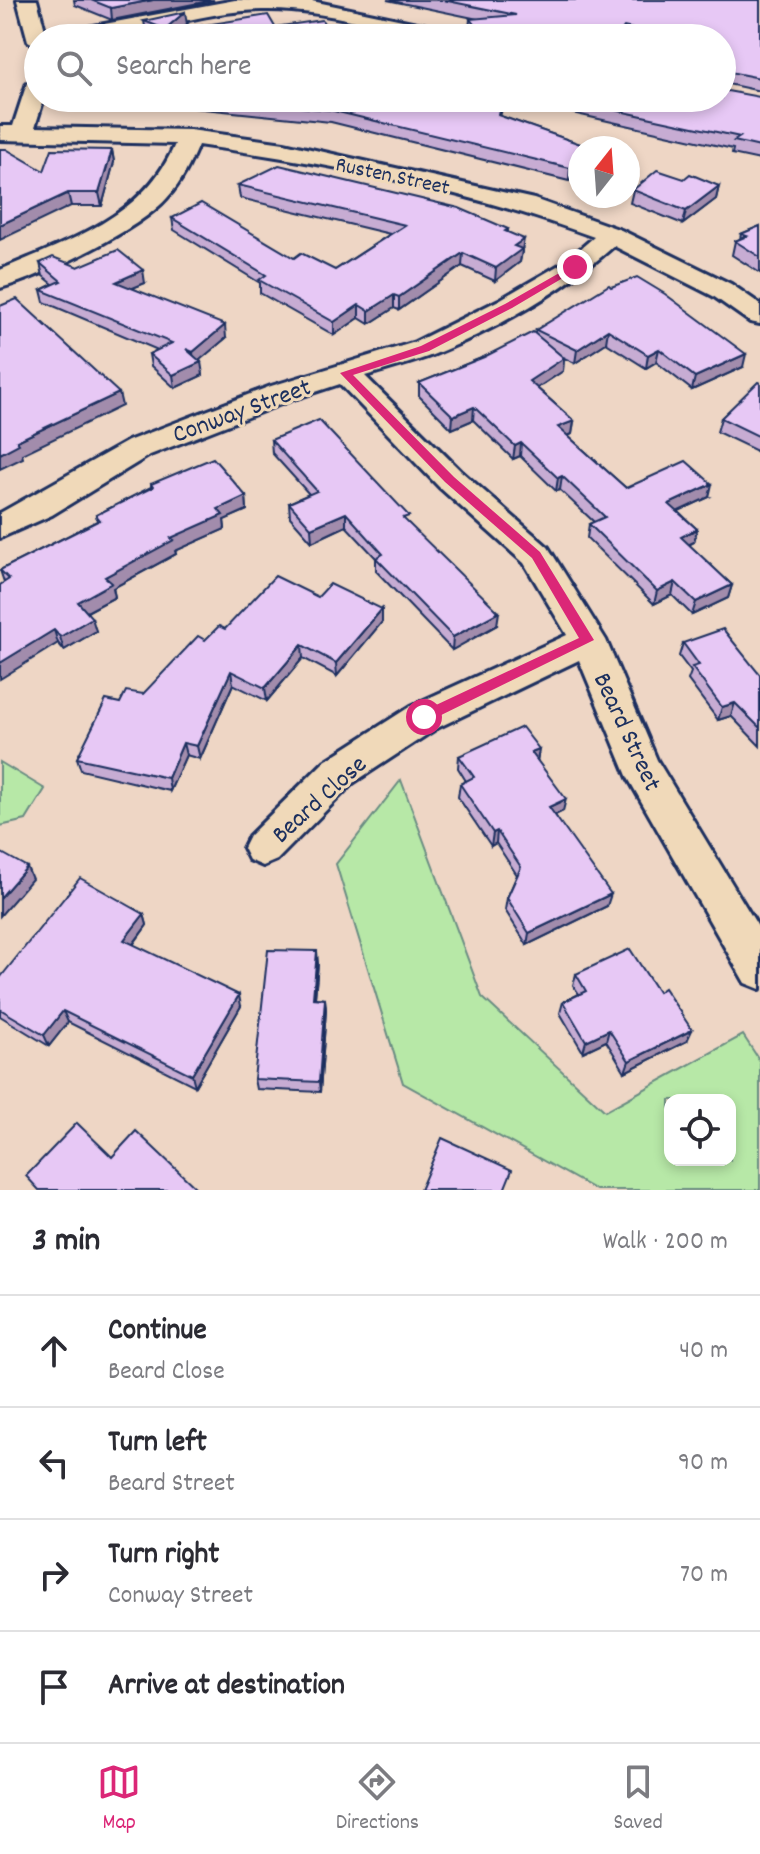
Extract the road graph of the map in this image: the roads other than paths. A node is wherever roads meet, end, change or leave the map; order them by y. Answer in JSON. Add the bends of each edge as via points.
{"nodes":[{"id":1,"x":27,"y":0,"type":"edge"},
{"id":2,"x":33,"y":24,"type":"edge"},
{"id":3,"x":132,"y":24,"type":"edge"},
{"id":4,"x":394,"y":24,"type":"edge"},
{"id":5,"x":24,"y":109,"type":"edge"},
{"id":6,"x":11,"y":133,"type":"edge"},
{"id":7,"x":190,"y":137,"type":"junction"},
{"id":8,"x":612,"y":235,"type":"junction"},
{"id":9,"x":0,"y":280,"type":"edge"},
{"id":10,"x":760,"y":316,"type":"edge"},
{"id":11,"x":345,"y":373,"type":"junction"},
{"id":12,"x":0,"y":527,"type":"edge"},
{"id":13,"x":588,"y":640,"type":"junction"},
{"id":14,"x":263,"y":848,"type":"dead end"},
{"id":15,"x":760,"y":969,"type":"edge"}],
"edges":[{"from":1,"to":2,"type":"street"},
{"from":3,"to":4,"type":"street","via":[[262,4],[302,5]]},
{"from":5,"to":6,"type":"street"},
{"from":6,"to":7,"type":"street","name":"Rusten Street"},
{"from":7,"to":8,"type":"street","name":"Rusten Street","via":[[284,150],[439,183],[534,206]]},
{"from":7,"to":9,"type":"street","via":[[173,176],[130,216]]},
{"from":8,"to":10,"type":"street","name":"Rusten Street","via":[[722,290]]},
{"from":8,"to":11,"type":"street","name":"Conway Street","via":[[575,267],[509,306],[425,348]]},
{"from":11,"to":12,"type":"street","name":"Conway Street","via":[[139,448]]},
{"from":11,"to":13,"type":"street","name":"Beard Street","via":[[450,479],[536,555]]},
{"from":13,"to":14,"type":"street","name":"Beard Close","via":[[424,717],[339,772]]},
{"from":13,"to":15,"type":"street","name":"Beard Street","via":[[641,767]]}]}
